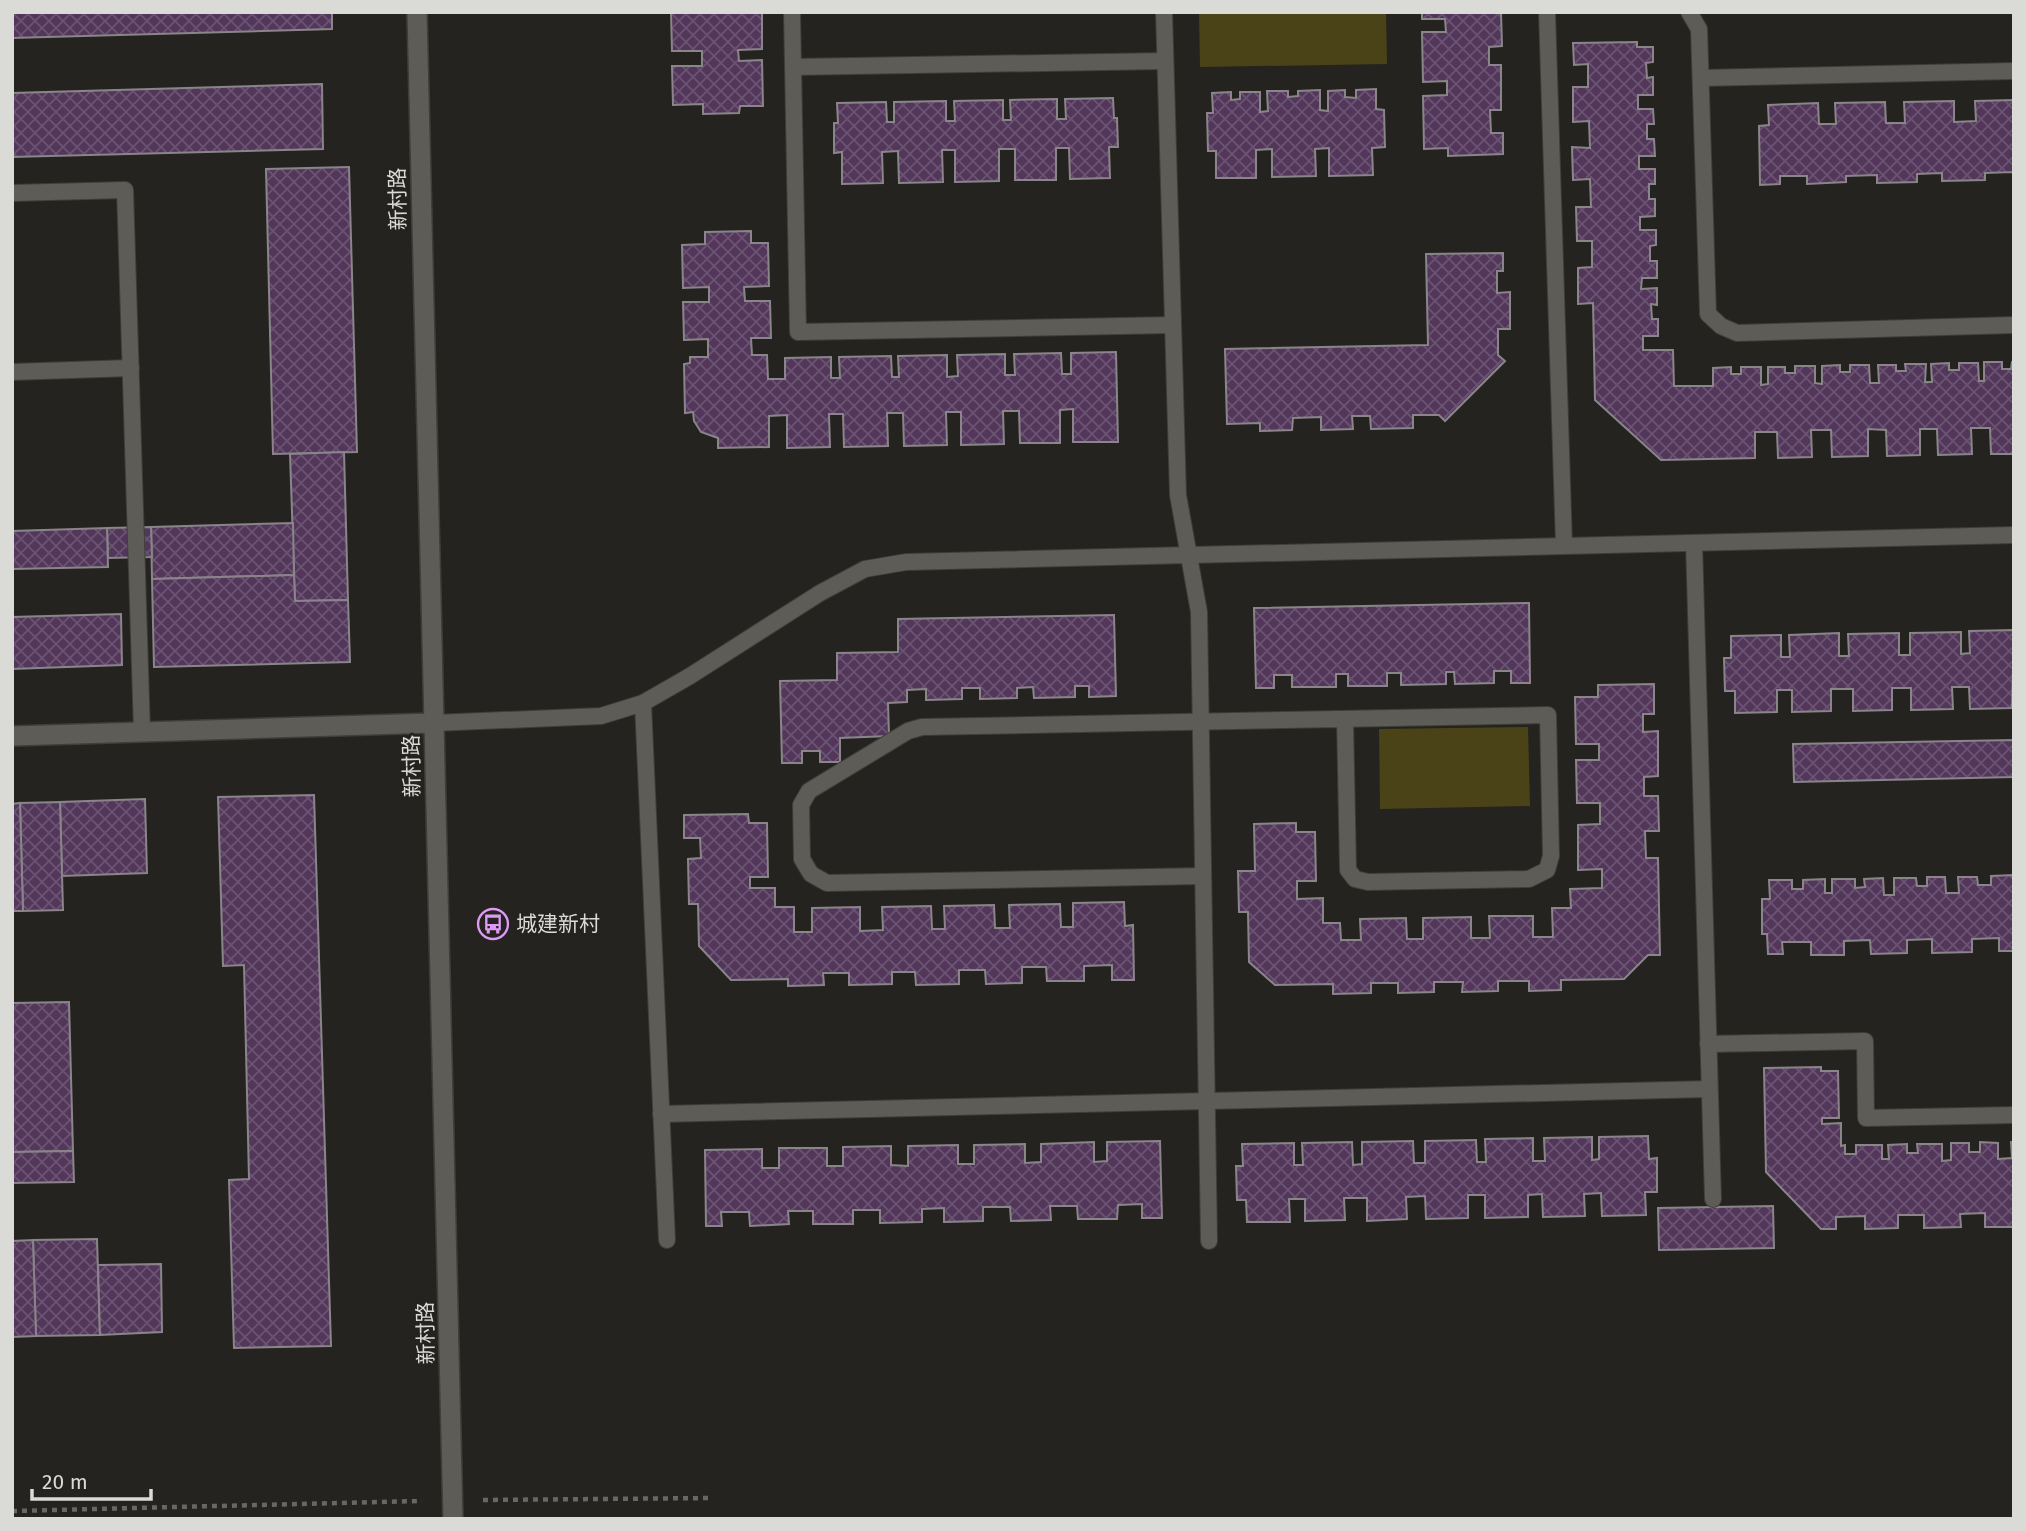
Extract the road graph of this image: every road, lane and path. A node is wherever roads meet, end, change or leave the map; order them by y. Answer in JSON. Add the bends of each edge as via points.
{"nodes":[{"id":1,"x":417,"y":12,"type":"edge"},
{"id":2,"x":792,"y":12,"type":"edge"},
{"id":3,"x":1164,"y":12,"type":"edge"},
{"id":4,"x":1547,"y":12,"type":"edge"},
{"id":5,"x":1689,"y":12,"type":"edge"},
{"id":6,"x":1165,"y":61,"type":"junction"},
{"id":7,"x":793,"y":67,"type":"junction"},
{"id":8,"x":2014,"y":71,"type":"edge"},
{"id":9,"x":1701,"y":78,"type":"junction"},
{"id":10,"x":12,"y":193,"type":"edge"},
{"id":11,"x":1173,"y":325,"type":"junction"},
{"id":12,"x":2014,"y":325,"type":"edge"},
{"id":13,"x":131,"y":368,"type":"junction"},
{"id":14,"x":12,"y":372,"type":"edge"},
{"id":15,"x":2014,"y":534,"type":"edge"},
{"id":16,"x":1694,"y":542,"type":"junction"},
{"id":17,"x":1564,"y":545,"type":"junction"},
{"id":18,"x":1189,"y":555,"type":"junction"},
{"id":19,"x":643,"y":703,"type":"junction"},
{"id":20,"x":1345,"y":719,"type":"junction"},
{"id":21,"x":1201,"y":722,"type":"junction"},
{"id":22,"x":434,"y":723,"type":"junction"},
{"id":23,"x":142,"y":732,"type":"junction"},
{"id":24,"x":12,"y":736,"type":"edge"},
{"id":25,"x":1203,"y":877,"type":"junction"},
{"id":26,"x":1708,"y":1044,"type":"junction"},
{"id":27,"x":1709,"y":1089,"type":"junction"},
{"id":28,"x":1207,"y":1101,"type":"junction"},
{"id":29,"x":661,"y":1114,"type":"junction"},
{"id":30,"x":2014,"y":1115,"type":"edge"},
{"id":31,"x":1713,"y":1199,"type":"dead end"},
{"id":32,"x":667,"y":1240,"type":"dead end"},
{"id":33,"x":1209,"y":1241,"type":"dead end"},
{"id":34,"x":713,"y":1498,"type":"dead end"},
{"id":35,"x":453,"y":1509,"type":"edge"},
{"id":36,"x":12,"y":1511,"type":"edge"}],
"edges":[{"from":1,"to":22,"type":"street","name":"新村路"},
{"from":2,"to":7,"type":"lane"},
{"from":3,"to":6,"type":"lane"},
{"from":4,"to":17,"type":"lane"},
{"from":5,"to":9,"type":"lane","via":[[1699,29]]},
{"from":6,"to":7,"type":"lane"},
{"from":6,"to":11,"type":"lane"},
{"from":7,"to":11,"type":"lane","via":[[798,331]]},
{"from":8,"to":9,"type":"lane"},
{"from":9,"to":12,"type":"lane","via":[[1708,314],[1721,326],[1737,333]]},
{"from":10,"to":13,"type":"lane","via":[[125,190]]},
{"from":11,"to":18,"type":"lane","via":[[1178,495]]},
{"from":13,"to":14,"type":"lane"},
{"from":13,"to":23,"type":"lane"},
{"from":15,"to":16,"type":"lane"},
{"from":16,"to":17,"type":"lane"},
{"from":16,"to":26,"type":"lane"},
{"from":17,"to":18,"type":"lane"},
{"from":18,"to":19,"type":"lane","via":[[906,562],[865,569]]},
{"from":18,"to":21,"type":"lane","via":[[1199,612]]},
{"from":19,"to":22,"type":"lane","via":[[601,716]]},
{"from":19,"to":29,"type":"lane"},
{"from":20,"to":20,"type":"lane","via":[[1548,715],[1551,856],[1547,870],[1529,879],[1355,879],[1348,870]]},
{"from":20,"to":21,"type":"lane"},
{"from":21,"to":25,"type":"lane"},
{"from":21,"to":25,"type":"lane","via":[[922,727],[809,790],[801,805],[802,859],[811,874],[827,883]]},
{"from":22,"to":23,"type":"street"},
{"from":22,"to":35,"type":"street","name":"新村路"},
{"from":23,"to":24,"type":"street"},
{"from":25,"to":28,"type":"lane"},
{"from":26,"to":27,"type":"lane"},
{"from":26,"to":30,"type":"lane","via":[[1865,1041],[1866,1118]]},
{"from":27,"to":28,"type":"lane"},
{"from":27,"to":31,"type":"lane"},
{"from":28,"to":29,"type":"lane"},
{"from":28,"to":33,"type":"lane"},
{"from":29,"to":32,"type":"lane"},
{"from":34,"to":35,"type":"path"},
{"from":35,"to":36,"type":"path"}]}
